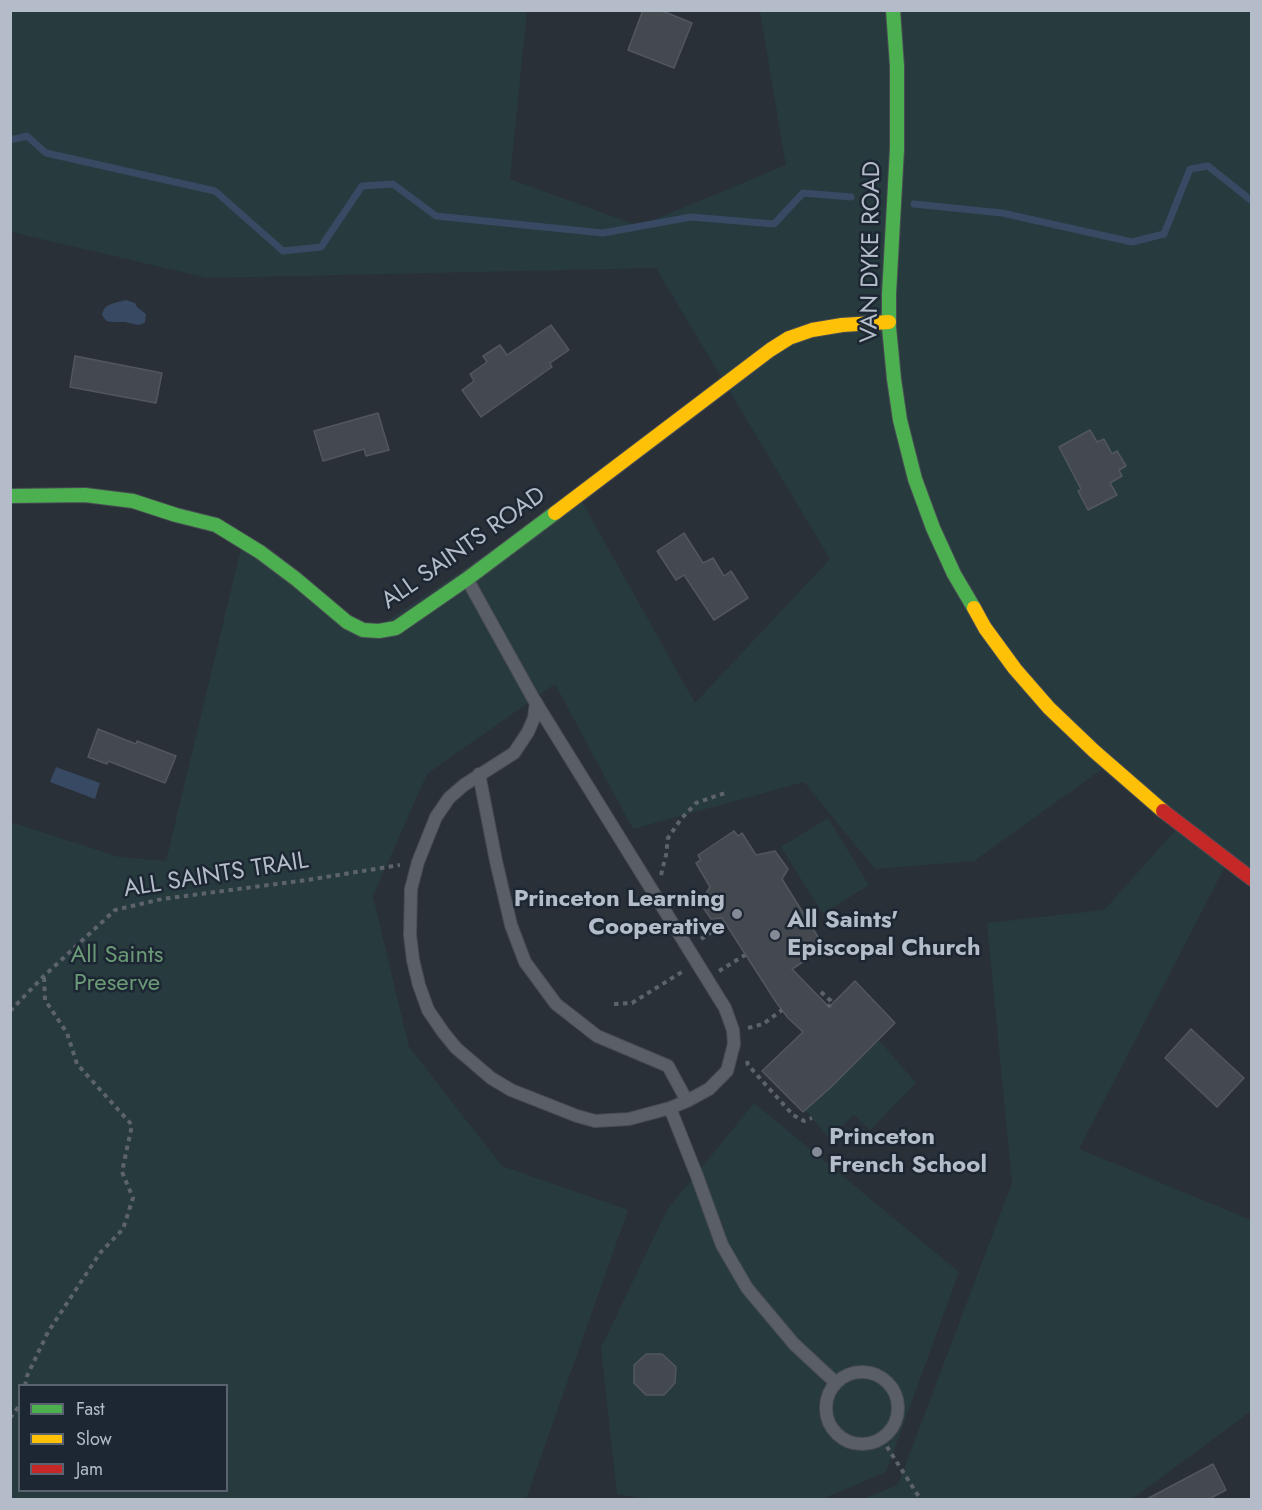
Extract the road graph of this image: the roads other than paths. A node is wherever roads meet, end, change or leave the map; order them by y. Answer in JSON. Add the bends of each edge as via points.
{"nodes":[{"id":1,"x":893,"y":10,"type":"edge"},
{"id":2,"x":889,"y":322,"type":"junction"},
{"id":3,"x":10,"y":496,"type":"edge"},
{"id":4,"x":467,"y":579,"type":"junction"},
{"id":5,"x":536,"y":702,"type":"junction"},
{"id":6,"x":479,"y":774,"type":"junction"},
{"id":7,"x":1251,"y":879,"type":"edge"},
{"id":8,"x":687,"y":1101,"type":"junction"},
{"id":9,"x":670,"y":1108,"type":"junction"},
{"id":10,"x":836,"y":1383,"type":"junction"}],
"edges":[{"from":1,"to":2,"type":"street","name":"VAN DYKE ROAD","via":[[897,150]]},
{"from":2,"to":4,"type":"street","name":"ALL SAINTS ROAD","via":[[842,325],[789,338]]},
{"from":2,"to":7,"type":"street","name":"VAN DYKE ROAD","via":[[900,420],[915,479],[954,574],[985,628],[1049,708],[1094,751],[1153,803]]},
{"from":3,"to":4,"type":"street","name":"ALL SAINTS ROAD","via":[[85,495],[133,501],[216,525],[260,552],[347,622],[363,630],[396,628]]},
{"from":4,"to":5,"type":"lane"},
{"from":5,"to":6,"type":"lane","via":[[534,718],[514,753]]},
{"from":5,"to":8,"type":"lane","via":[[725,1008],[733,1029],[734,1044],[727,1071],[709,1089]]},
{"from":6,"to":8,"type":"lane","via":[[511,925],[525,962],[556,1004],[597,1036],[668,1066]]},
{"from":6,"to":9,"type":"lane","via":[[449,798],[436,817],[411,889],[413,960],[428,1010],[456,1047],[511,1090],[595,1121],[629,1119]]},
{"from":8,"to":9,"type":"lane"},
{"from":9,"to":10,"type":"lane","via":[[722,1245],[747,1288],[794,1344]]},
{"from":10,"to":10,"type":"lane","via":[[858,1372],[870,1372],[891,1385],[899,1408],[891,1431],[871,1444],[859,1445],[838,1436],[826,1415],[826,1404]]}]}
